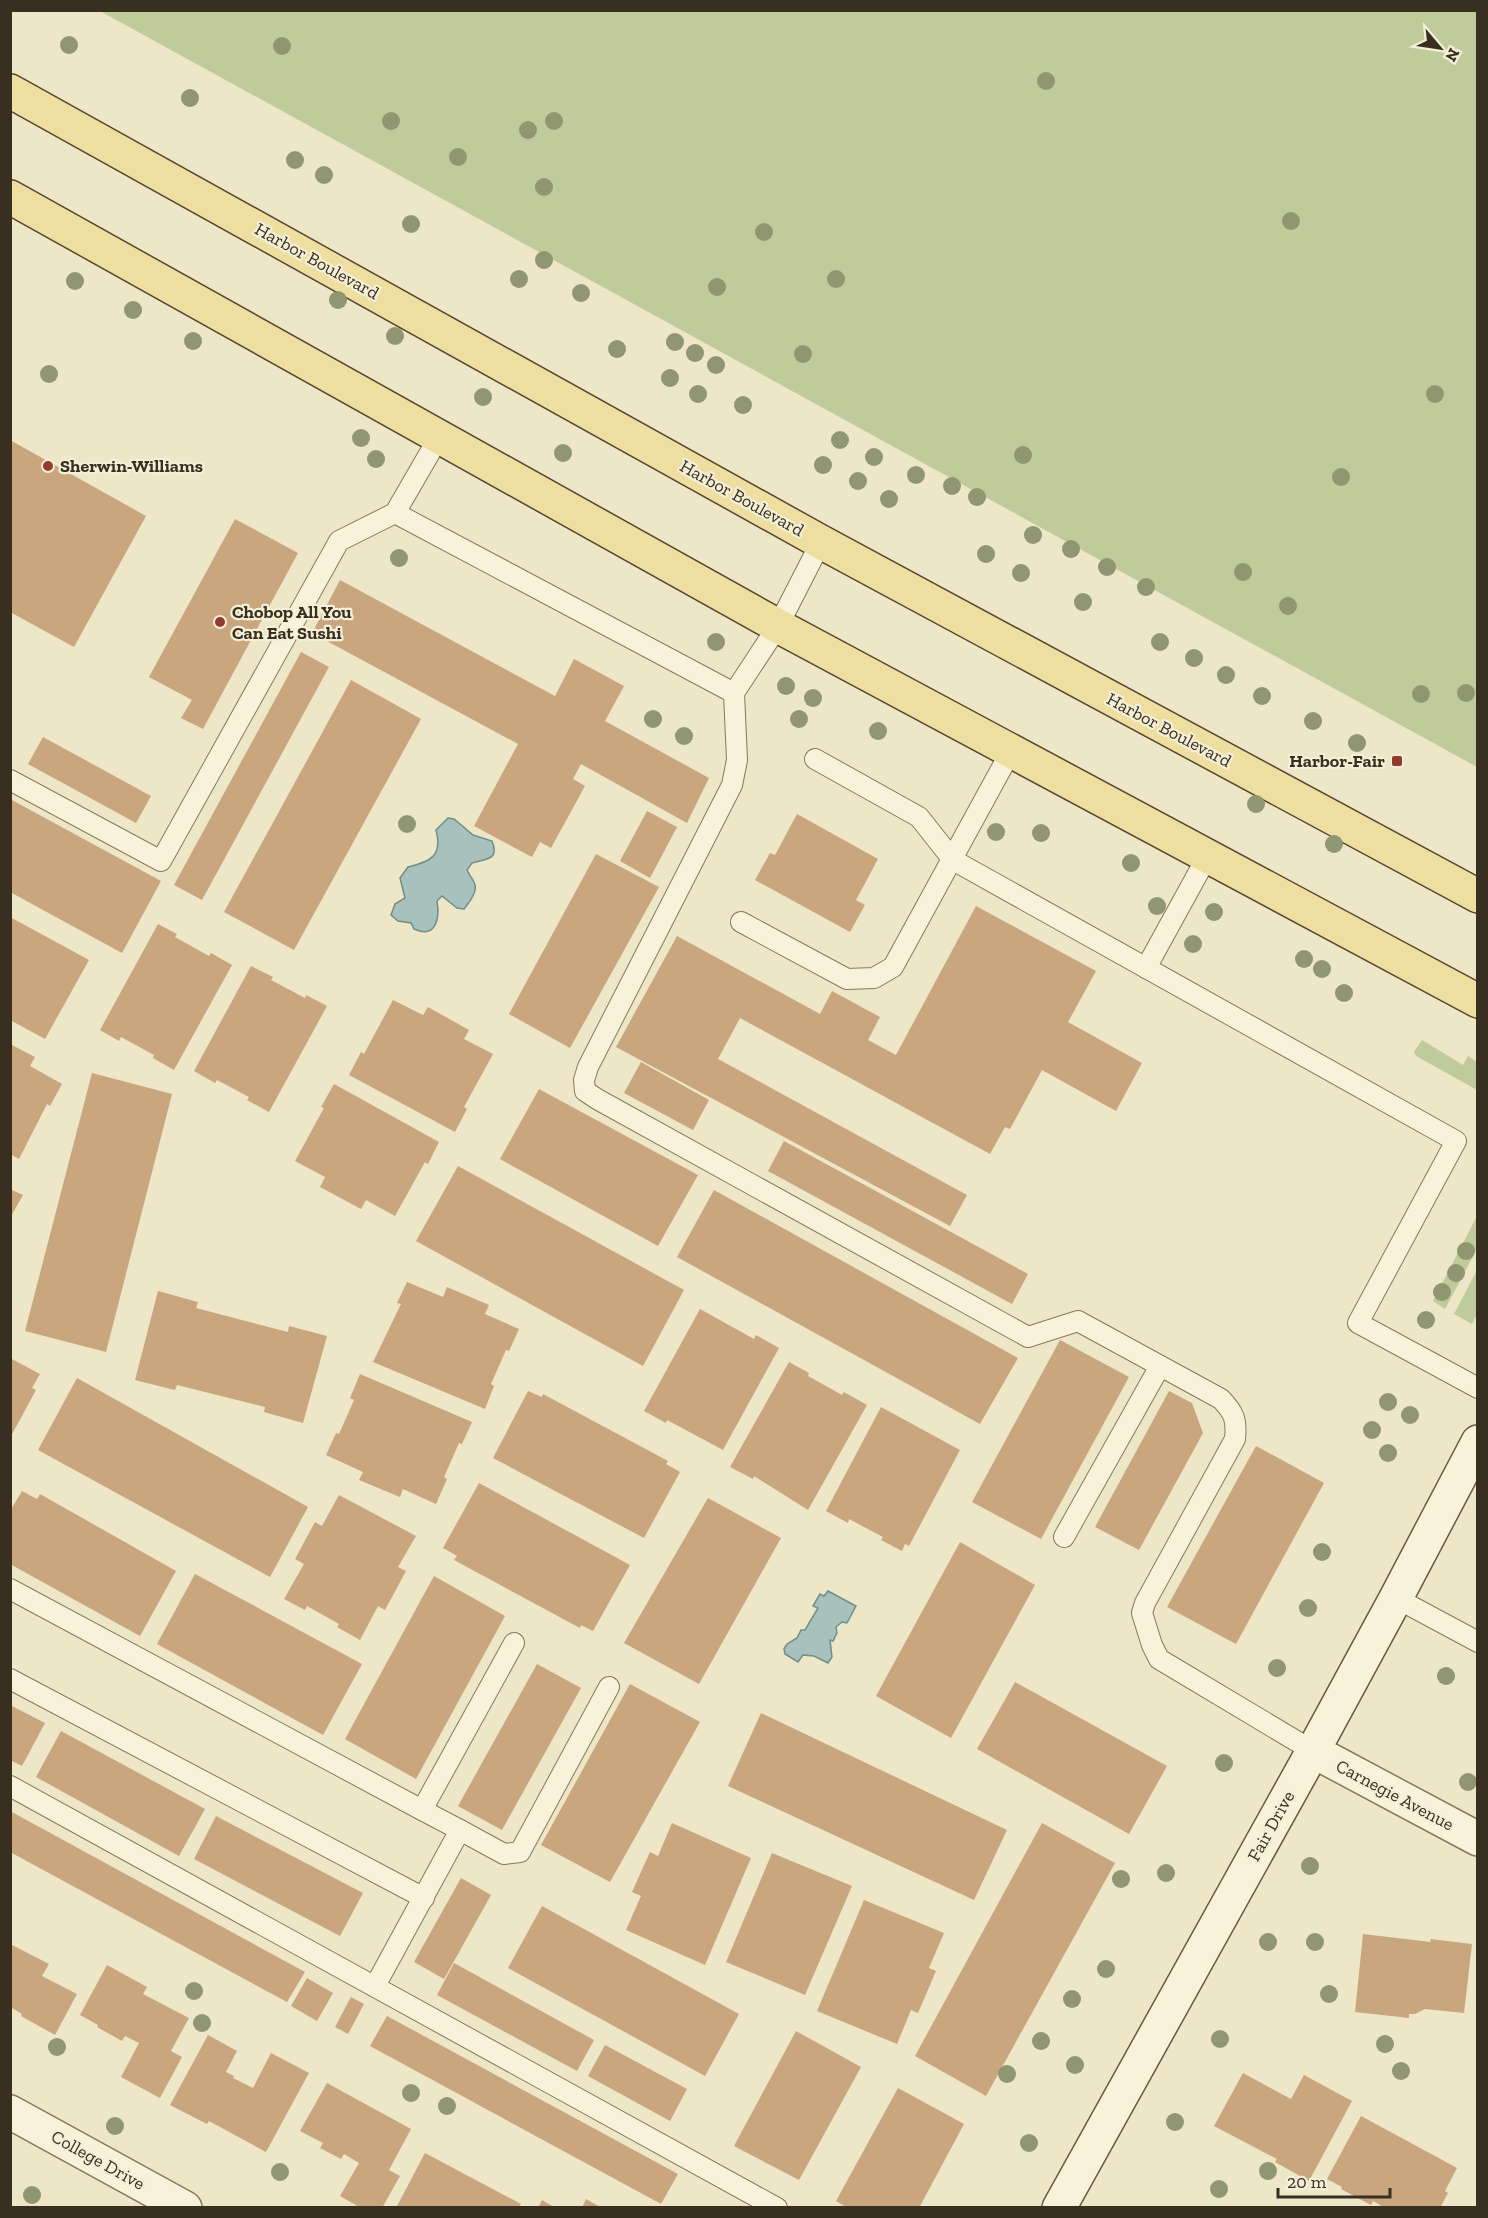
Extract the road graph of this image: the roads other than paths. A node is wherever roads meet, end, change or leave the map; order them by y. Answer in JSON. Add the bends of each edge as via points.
{"nodes":[{"id":1,"x":10,"y":91,"type":"edge"},
{"id":2,"x":10,"y":196,"type":"edge"},
{"id":3,"x":439,"y":437,"type":"junction"},
{"id":4,"x":395,"y":513,"type":"junction"},
{"id":5,"x":821,"y":542,"type":"junction"},
{"id":6,"x":778,"y":626,"type":"junction"},
{"id":7,"x":734,"y":693,"type":"junction"},
{"id":8,"x":1011,"y":751,"type":"junction"},
{"id":9,"x":815,"y":759,"type":"dead end"},
{"id":10,"x":10,"y":780,"type":"edge"},
{"id":11,"x":1206,"y":857,"type":"junction"},
{"id":12,"x":953,"y":860,"type":"junction"},
{"id":13,"x":1478,"y":896,"type":"edge"},
{"id":14,"x":741,"y":922,"type":"dead end"},
{"id":15,"x":1146,"y":968,"type":"junction"},
{"id":16,"x":1478,"y":1001,"type":"edge"},
{"id":17,"x":1160,"y":1366,"type":"junction"},
{"id":18,"x":1478,"y":1388,"type":"edge"},
{"id":19,"x":1478,"y":1442,"type":"edge"},
{"id":20,"x":1064,"y":1537,"type":"dead end"},
{"id":21,"x":10,"y":1589,"type":"edge"},
{"id":22,"x":1396,"y":1598,"type":"junction"},
{"id":23,"x":1478,"y":1642,"type":"edge"},
{"id":24,"x":514,"y":1643,"type":"dead end"},
{"id":25,"x":10,"y":1679,"type":"edge"},
{"id":26,"x":609,"y":1687,"type":"dead end"},
{"id":27,"x":1313,"y":1751,"type":"junction"},
{"id":28,"x":10,"y":1786,"type":"edge"},
{"id":29,"x":422,"y":1810,"type":"junction"},
{"id":30,"x":460,"y":1830,"type":"junction"},
{"id":31,"x":1478,"y":1839,"type":"edge"},
{"id":32,"x":424,"y":1898,"type":"junction"},
{"id":33,"x":375,"y":1986,"type":"junction"},
{"id":34,"x":10,"y":2112,"type":"edge"},
{"id":35,"x":185,"y":2208,"type":"edge"},
{"id":36,"x":777,"y":2208,"type":"edge"},
{"id":37,"x":1059,"y":2208,"type":"edge"}],
"edges":[{"from":1,"to":5,"type":"main road","name":"Harbor Boulevard"},
{"from":2,"to":3,"type":"main road"},
{"from":3,"to":4,"type":"lane"},
{"from":3,"to":6,"type":"main road"},
{"from":4,"to":7,"type":"lane"},
{"from":4,"to":10,"type":"lane","via":[[339,541],[161,861]]},
{"from":5,"to":6,"type":"lane"},
{"from":5,"to":13,"type":"main road","name":"Harbor Boulevard"},
{"from":6,"to":7,"type":"lane"},
{"from":6,"to":8,"type":"main road"},
{"from":7,"to":17,"type":"lane","via":[[737,760],[732,785],[588,1067],[585,1091],[1028,1336],[1078,1321]]},
{"from":8,"to":11,"type":"main road"},
{"from":8,"to":12,"type":"lane"},
{"from":9,"to":12,"type":"lane","via":[[919,817]]},
{"from":11,"to":15,"type":"lane"},
{"from":11,"to":16,"type":"main road"},
{"from":12,"to":14,"type":"lane","via":[[893,967],[874,978],[848,979]]},
{"from":12,"to":15,"type":"lane"},
{"from":15,"to":18,"type":"lane","via":[[1456,1142],[1358,1323]]},
{"from":17,"to":20,"type":"lane"},
{"from":17,"to":27,"type":"lane","via":[[1221,1399],[1236,1422],[1235,1439],[1145,1603],[1142,1613],[1152,1645],[1159,1659]]},
{"from":19,"to":22,"type":"main road","name":"Fair Drive"},
{"from":21,"to":29,"type":"lane"},
{"from":22,"to":23,"type":"lane"},
{"from":22,"to":27,"type":"main road","name":"Fair Drive"},
{"from":24,"to":29,"type":"lane"},
{"from":25,"to":32,"type":"lane"},
{"from":26,"to":30,"type":"lane","via":[[520,1852],[504,1854]]},
{"from":27,"to":31,"type":"main road","name":"Carnegie Avenue"},
{"from":27,"to":37,"type":"main road","name":"Fair Drive"},
{"from":28,"to":33,"type":"lane"},
{"from":29,"to":30,"type":"lane"},
{"from":30,"to":32,"type":"lane"},
{"from":32,"to":33,"type":"lane"},
{"from":33,"to":36,"type":"lane"},
{"from":34,"to":35,"type":"main road","name":"College Drive"}]}
